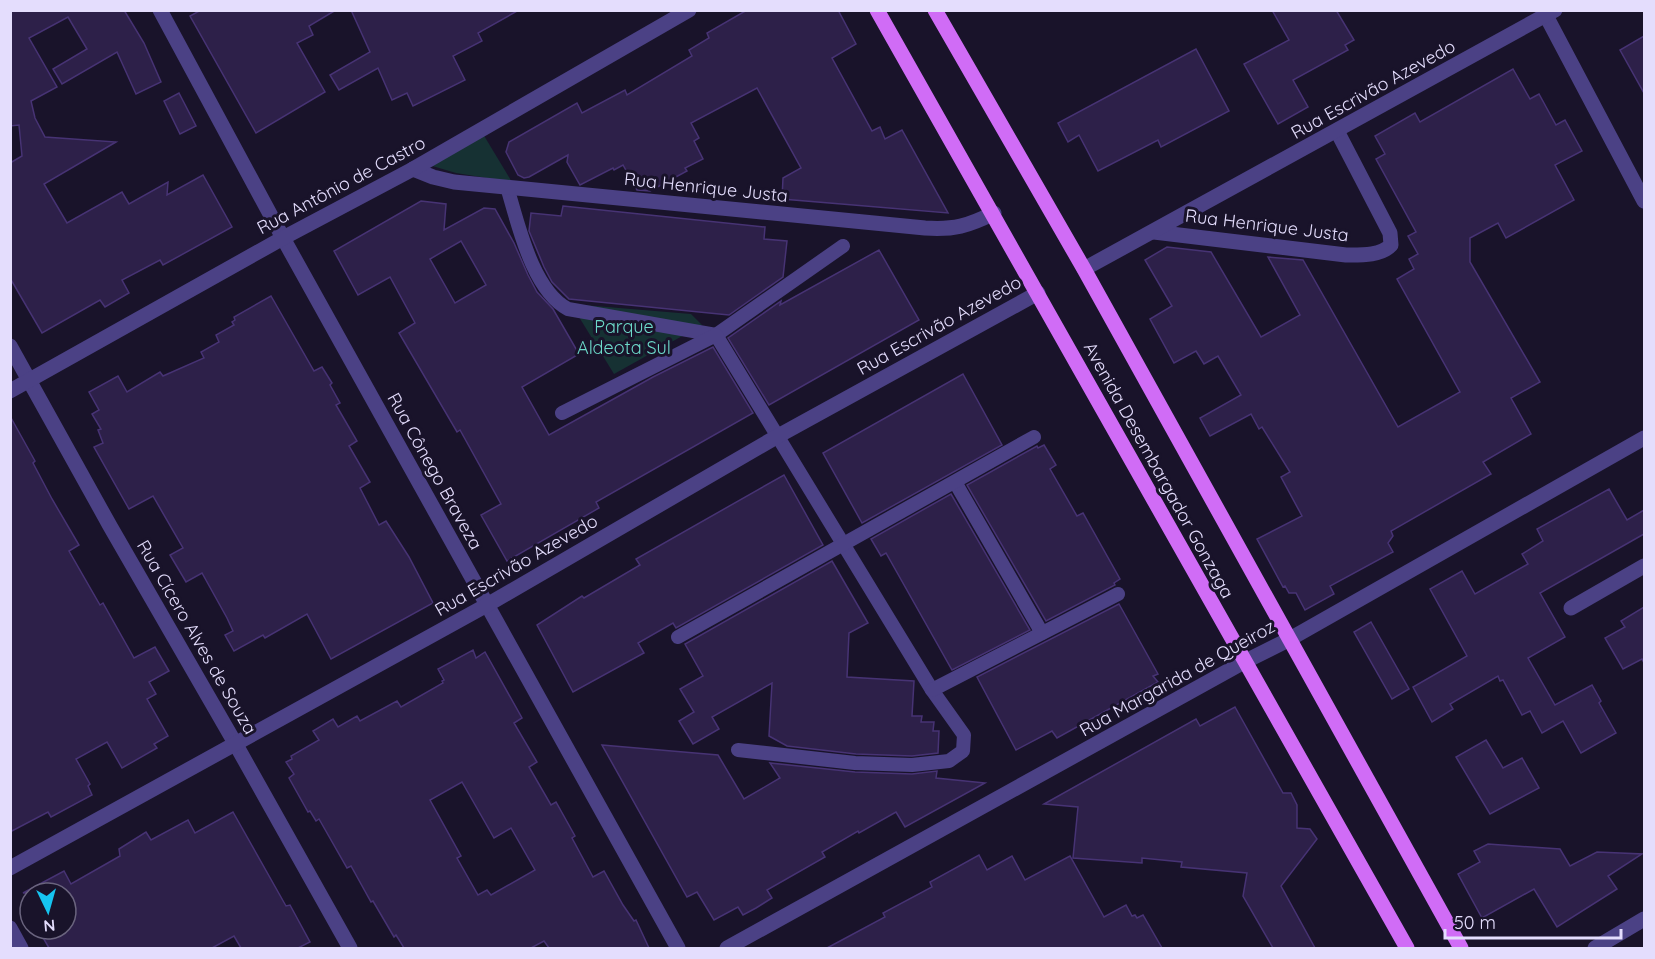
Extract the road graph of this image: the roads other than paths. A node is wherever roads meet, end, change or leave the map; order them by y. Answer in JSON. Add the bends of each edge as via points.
{"nodes":[{"id":1,"x":160,"y":10,"type":"edge"},
{"id":2,"x":689,"y":10,"type":"edge"},
{"id":3,"x":877,"y":10,"type":"edge"},
{"id":4,"x":936,"y":10,"type":"edge"},
{"id":5,"x":1548,"y":12,"type":"edge"},
{"id":6,"x":1337,"y":131,"type":"junction"},
{"id":7,"x":413,"y":169,"type":"junction"},
{"id":8,"x":507,"y":187,"type":"junction"},
{"id":9,"x":1644,"y":201,"type":"edge"},
{"id":10,"x":994,"y":213,"type":"junction"},
{"id":11,"x":1154,"y":232,"type":"junction"},
{"id":12,"x":283,"y":238,"type":"junction"},
{"id":13,"x":843,"y":246,"type":"dead end"},
{"id":14,"x":1083,"y":269,"type":"junction"},
{"id":15,"x":1038,"y":292,"type":"junction"},
{"id":16,"x":716,"y":335,"type":"junction"},
{"id":17,"x":10,"y":345,"type":"edge"},
{"id":18,"x":30,"y":380,"type":"junction"},
{"id":19,"x":10,"y":391,"type":"edge"},
{"id":20,"x":562,"y":413,"type":"dead end"},
{"id":21,"x":778,"y":436,"type":"junction"},
{"id":22,"x":1034,"y":437,"type":"dead end"},
{"id":23,"x":1644,"y":438,"type":"edge"},
{"id":24,"x":955,"y":482,"type":"junction"},
{"id":25,"x":843,"y":544,"type":"junction"},
{"id":26,"x":1644,"y":566,"type":"edge"},
{"id":27,"x":1118,"y":594,"type":"dead end"},
{"id":28,"x":487,"y":605,"type":"junction"},
{"id":29,"x":1571,"y":608,"type":"dead end"},
{"id":30,"x":1042,"y":633,"type":"junction"},
{"id":31,"x":678,"y":637,"type":"dead end"},
{"id":32,"x":1288,"y":640,"type":"junction"},
{"id":33,"x":1244,"y":662,"type":"junction"},
{"id":34,"x":932,"y":690,"type":"junction"},
{"id":35,"x":235,"y":743,"type":"junction"},
{"id":36,"x":738,"y":750,"type":"dead end"},
{"id":37,"x":10,"y":868,"type":"edge"},
{"id":38,"x":1644,"y":919,"type":"edge"},
{"id":39,"x":10,"y":928,"type":"edge"},
{"id":40,"x":21,"y":948,"type":"edge"},
{"id":41,"x":350,"y":948,"type":"edge"},
{"id":42,"x":678,"y":948,"type":"edge"},
{"id":43,"x":727,"y":948,"type":"edge"},
{"id":44,"x":1407,"y":948,"type":"edge"},
{"id":45,"x":1461,"y":948,"type":"edge"},
{"id":46,"x":1594,"y":948,"type":"edge"}],
"edges":[{"from":1,"to":12,"type":"street","name":"Rua Cônego Braveza"},
{"from":2,"to":7,"type":"street","name":"Rua Antônio de Castro"},
{"from":3,"to":10,"type":"main road","name":"Avenida Desembargador Gonzaga"},
{"from":4,"to":14,"type":"main road","name":"Avenida Desembargador Gonzaga"},
{"from":5,"to":6,"type":"street","name":"Rua Escrivão Azevedo"},
{"from":5,"to":9,"type":"street"},
{"from":6,"to":11,"type":"street","name":"Rua Escrivão Azevedo"},
{"from":6,"to":11,"type":"street","name":"Rua Henrique Justa","via":[[1390,233],[1388,249],[1346,255]]},
{"from":7,"to":8,"type":"street","name":"Rua Henrique Justa","via":[[454,182]]},
{"from":7,"to":12,"type":"street","name":"Rua Antônio de Castro"},
{"from":8,"to":10,"type":"street","name":"Rua Henrique Justa","via":[[947,230],[968,226]]},
{"from":8,"to":16,"type":"lane","via":[[530,262],[558,304]]},
{"from":10,"to":15,"type":"main road","name":"Avenida Desembargador Gonzaga"},
{"from":11,"to":14,"type":"street","name":"Rua Escrivão Azevedo"},
{"from":12,"to":18,"type":"street","name":"Rua Antônio de Castro"},
{"from":12,"to":28,"type":"street","name":"Rua Cônego Braveza"},
{"from":13,"to":16,"type":"lane"},
{"from":14,"to":32,"type":"main road","name":"Avenida Desembargador Gonzaga"},
{"from":15,"to":21,"type":"street","name":"Rua Escrivão Azevedo"},
{"from":15,"to":33,"type":"main road","name":"Avenida Desembargador Gonzaga"},
{"from":16,"to":20,"type":"lane"},
{"from":16,"to":21,"type":"lane"},
{"from":17,"to":18,"type":"street","name":"Rua Cícero Alves de Souza"},
{"from":18,"to":19,"type":"street","name":"Rua Antônio de Castro"},
{"from":18,"to":35,"type":"street","name":"Rua Cícero Alves de Souza"},
{"from":21,"to":25,"type":"lane"},
{"from":21,"to":28,"type":"street","name":"Rua Escrivão Azevedo"},
{"from":22,"to":24,"type":"lane"},
{"from":23,"to":32,"type":"street","name":"Rua Margarida de Queiroz"},
{"from":24,"to":25,"type":"lane"},
{"from":24,"to":30,"type":"lane"},
{"from":25,"to":31,"type":"lane"},
{"from":25,"to":34,"type":"lane"},
{"from":26,"to":29,"type":"street"},
{"from":27,"to":30,"type":"lane"},
{"from":28,"to":35,"type":"street","name":"Rua Escrivão Azevedo"},
{"from":28,"to":42,"type":"street","name":"Rua Cônego Braveza"},
{"from":30,"to":34,"type":"lane"},
{"from":32,"to":33,"type":"street","name":"Rua Margarida de Queiroz"},
{"from":32,"to":45,"type":"main road","name":"Avenida Desembargador Gonzaga"},
{"from":33,"to":43,"type":"street","name":"Rua Margarida de Queiroz"},
{"from":33,"to":44,"type":"main road","name":"Avenida Desembargador Gonzaga"},
{"from":34,"to":36,"type":"lane","via":[[964,735],[963,751],[949,761],[912,765],[855,763]]},
{"from":35,"to":37,"type":"street","name":"Rua Escrivão Azevedo"},
{"from":35,"to":41,"type":"street","name":"Rua Cícero Alves de Souza"},
{"from":38,"to":46,"type":"street"},
{"from":39,"to":40,"type":"street"}]}
